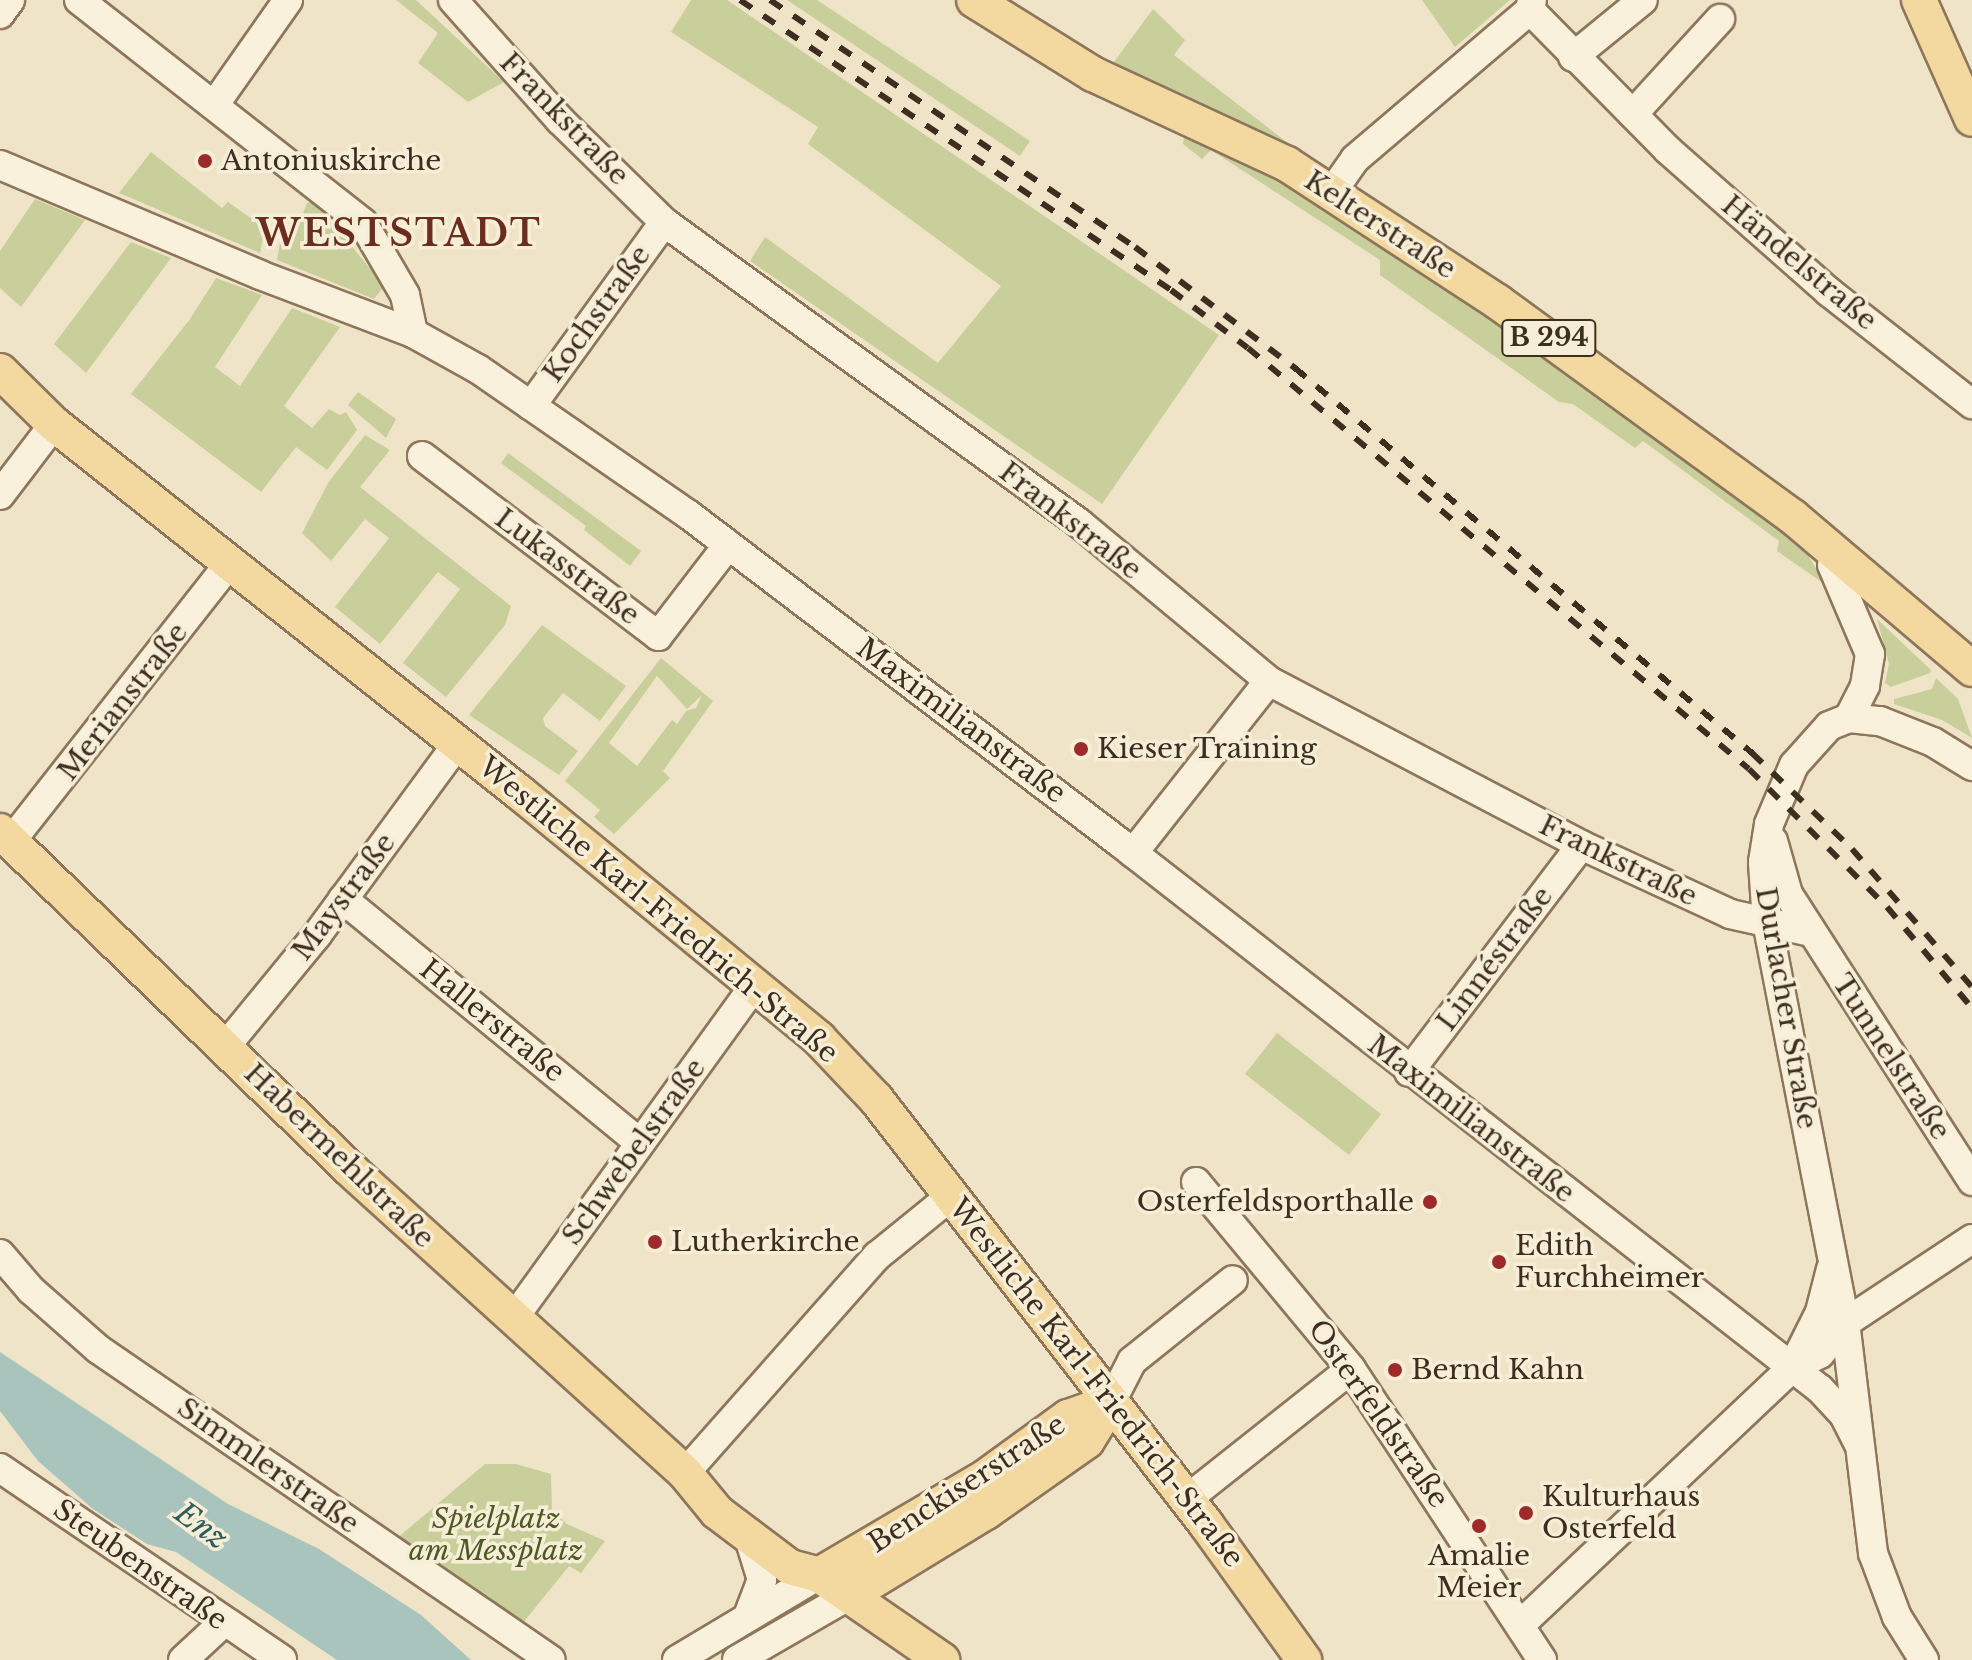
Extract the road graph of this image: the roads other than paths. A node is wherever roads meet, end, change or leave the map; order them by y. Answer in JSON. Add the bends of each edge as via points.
{"nodes":[{"id":1,"x":10,"y":0,"type":"edge"},
{"id":2,"x":79,"y":0,"type":"edge"},
{"id":3,"x":288,"y":0,"type":"edge"},
{"id":4,"x":453,"y":0,"type":"edge"},
{"id":5,"x":974,"y":0,"type":"edge"},
{"id":6,"x":1643,"y":0,"type":"edge"},
{"id":7,"x":1919,"y":0,"type":"edge"},
{"id":8,"x":1531,"y":5,"type":"edge"},
{"id":9,"x":0,"y":14,"type":"edge"},
{"id":10,"x":1720,"y":19,"type":"dead end"},
{"id":11,"x":1573,"y":57,"type":"junction"},
{"id":12,"x":215,"y":104,"type":"junction"},
{"id":13,"x":1633,"y":114,"type":"junction"},
{"id":14,"x":1972,"y":119,"type":"edge"},
{"id":15,"x":0,"y":165,"type":"edge"},
{"id":16,"x":1332,"y":192,"type":"junction"},
{"id":17,"x":664,"y":222,"type":"junction"},
{"id":18,"x":413,"y":333,"type":"junction"},
{"id":19,"x":0,"y":371,"type":"edge"},
{"id":20,"x":1972,"y":404,"type":"edge"},
{"id":21,"x":531,"y":406,"type":"junction"},
{"id":22,"x":54,"y":424,"type":"junction"},
{"id":23,"x":422,"y":456,"type":"dead end"},
{"id":24,"x":0,"y":495,"type":"edge"},
{"id":25,"x":728,"y":545,"type":"junction"},
{"id":26,"x":1834,"y":558,"type":"junction"},
{"id":27,"x":231,"y":561,"type":"junction"},
{"id":28,"x":1972,"y":648,"type":"edge"},
{"id":29,"x":1972,"y":669,"type":"edge"},
{"id":30,"x":1269,"y":681,"type":"junction"},
{"id":31,"x":1972,"y":693,"type":"edge"},
{"id":32,"x":1849,"y":718,"type":"junction"},
{"id":33,"x":458,"y":743,"type":"junction"},
{"id":34,"x":1970,"y":763,"type":"edge"},
{"id":35,"x":1769,"y":824,"type":"junction"},
{"id":36,"x":6,"y":836,"type":"edge"},
{"id":37,"x":1581,"y":845,"type":"junction"},
{"id":38,"x":1133,"y":853,"type":"junction"},
{"id":39,"x":343,"y":899,"type":"junction"},
{"id":40,"x":1767,"y":923,"type":"junction"},
{"id":41,"x":1811,"y":932,"type":"junction"},
{"id":42,"x":755,"y":985,"type":"junction"},
{"id":43,"x":225,"y":1047,"type":"junction"},
{"id":44,"x":1409,"y":1072,"type":"junction"},
{"id":45,"x":640,"y":1143,"type":"junction"},
{"id":46,"x":1972,"y":1181,"type":"edge"},
{"id":47,"x":1196,"y":1182,"type":"dead end"},
{"id":48,"x":951,"y":1196,"type":"junction"},
{"id":49,"x":1972,"y":1239,"type":"edge"},
{"id":50,"x":0,"y":1254,"type":"edge"},
{"id":51,"x":1832,"y":1264,"type":"junction"},
{"id":52,"x":1233,"y":1280,"type":"dead end"},
{"id":53,"x":513,"y":1319,"type":"junction"},
{"id":54,"x":1845,"y":1323,"type":"junction"},
{"id":55,"x":1792,"y":1368,"type":"junction"},
{"id":56,"x":1351,"y":1369,"type":"junction"},
{"id":57,"x":1111,"y":1402,"type":"junction"},
{"id":58,"x":1858,"y":1443,"type":"junction"},
{"id":59,"x":0,"y":1468,"type":"edge"},
{"id":60,"x":685,"y":1473,"type":"junction"},
{"id":61,"x":1187,"y":1499,"type":"junction"},
{"id":62,"x":750,"y":1541,"type":"junction"},
{"id":63,"x":903,"y":1563,"type":"junction"},
{"id":64,"x":819,"y":1575,"type":"junction"},
{"id":65,"x":850,"y":1595,"type":"junction"},
{"id":66,"x":748,"y":1616,"type":"junction"},
{"id":67,"x":223,"y":1623,"type":"junction"},
{"id":68,"x":1520,"y":1625,"type":"junction"},
{"id":69,"x":791,"y":1628,"type":"junction"},
{"id":70,"x":896,"y":1628,"type":"junction"},
{"id":71,"x":183,"y":1660,"type":"edge"},
{"id":72,"x":282,"y":1660,"type":"edge"},
{"id":73,"x":551,"y":1660,"type":"edge"},
{"id":74,"x":677,"y":1660,"type":"edge"},
{"id":75,"x":737,"y":1660,"type":"edge"},
{"id":76,"x":942,"y":1660,"type":"edge"},
{"id":77,"x":1304,"y":1660,"type":"edge"},
{"id":78,"x":1542,"y":1660,"type":"edge"},
{"id":79,"x":1924,"y":1660,"type":"edge"}],
"edges":[{"from":1,"to":9,"type":"street"},
{"from":2,"to":12,"type":"street"},
{"from":3,"to":12,"type":"street"},
{"from":4,"to":17,"type":"street","name":"Frankstraße","via":[[560,120]]},
{"from":5,"to":16,"type":"main road","name":"Kelterstraße","number":"B 294","via":[[1093,74],[1248,144]]},
{"from":6,"to":11,"type":"street"},
{"from":7,"to":14,"type":"main road"},
{"from":8,"to":11,"type":"street","name":"Händelstraße"},
{"from":8,"to":16,"type":"street","via":[[1355,159]]},
{"from":10,"to":13,"type":"street"},
{"from":11,"to":13,"type":"street","name":"Händelstraße"},
{"from":12,"to":18,"type":"street","via":[[363,223],[405,295]]},
{"from":13,"to":20,"type":"street","name":"Händelstraße","via":[[1829,292]]},
{"from":15,"to":18,"type":"street","name":"Maximilianstraße"},
{"from":16,"to":26,"type":"main road","name":"Kelterstraße","number":"B 294","via":[[1542,333]]},
{"from":17,"to":21,"type":"street","name":"Kochstraße"},
{"from":17,"to":30,"type":"street","name":"Frankstraße","via":[[1079,523]]},
{"from":18,"to":21,"type":"street","name":"Maximilianstraße"},
{"from":19,"to":22,"type":"main road","name":"Westliche Karl-Friedrich-Straße"},
{"from":21,"to":25,"type":"street","name":"Maximilianstraße"},
{"from":22,"to":24,"type":"street"},
{"from":22,"to":27,"type":"main road","name":"Westliche Karl-Friedrich-Straße"},
{"from":23,"to":25,"type":"street","name":"Lukasstraße","via":[[658,636]]},
{"from":25,"to":38,"type":"street","name":"Maximilianstraße"},
{"from":26,"to":28,"type":"main road"},
{"from":26,"to":29,"type":"main road","name":"Kelterstraße","number":"B 294"},
{"from":26,"to":31,"type":"main road","name":"Kelterstraße","number":"B 294"},
{"from":26,"to":32,"type":"street","via":[[1870,654],[1865,686]]},
{"from":27,"to":33,"type":"main road","name":"Westliche Karl-Friedrich-Straße"},
{"from":27,"to":36,"type":"street","name":"Merianstraße"},
{"from":30,"to":37,"type":"street","name":"Frankstraße"},
{"from":30,"to":38,"type":"street"},
{"from":32,"to":34,"type":"street","via":[[1902,728]]},
{"from":32,"to":35,"type":"street","name":"Durlacher Straße","via":[[1829,726],[1804,749]]},
{"from":33,"to":39,"type":"street","name":"Maystraße"},
{"from":33,"to":42,"type":"main road","name":"Westliche Karl-Friedrich-Straße"},
{"from":35,"to":40,"type":"street","name":"Durlacher Straße","via":[[1762,888]]},
{"from":35,"to":41,"type":"street","name":"Tunnelstraße","via":[[1788,894]]},
{"from":36,"to":43,"type":"main road","name":"Habermehlstraße"},
{"from":37,"to":40,"type":"street","name":"Frankstraße","via":[[1730,914]]},
{"from":37,"to":44,"type":"street","name":"Linnéstraße"},
{"from":38,"to":44,"type":"street","name":"Maximilianstraße"},
{"from":39,"to":43,"type":"street","name":"Maystraße"},
{"from":39,"to":45,"type":"street","name":"Hallerstraße"},
{"from":40,"to":41,"type":"street","via":[[1787,923]]},
{"from":40,"to":51,"type":"street","name":"Durlacher Straße"},
{"from":41,"to":46,"type":"street","name":"Tunnelstraße"},
{"from":42,"to":45,"type":"street","name":"Schwebelstraße"},
{"from":42,"to":48,"type":"main road","name":"Westliche Karl-Friedrich-Straße","via":[[819,1039],[876,1099]]},
{"from":43,"to":53,"type":"main road","name":"Habermehlstraße"},
{"from":44,"to":55,"type":"street","name":"Maximilianstraße"},
{"from":45,"to":53,"type":"street","name":"Schwebelstraße"},
{"from":47,"to":56,"type":"street","name":"Osterfeldstraße"},
{"from":48,"to":57,"type":"main road","name":"Westliche Karl-Friedrich-Straße"},
{"from":48,"to":60,"type":"street","via":[[877,1256]]},
{"from":49,"to":54,"type":"street"},
{"from":50,"to":73,"type":"street","name":"Simmlerstraße","via":[[31,1290],[98,1349]]},
{"from":51,"to":54,"type":"street","name":"Durlacher Straße"},
{"from":51,"to":55,"type":"street","name":"Durlacher Straße","via":[[1820,1312]]},
{"from":52,"to":57,"type":"street","via":[[1132,1361]]},
{"from":53,"to":60,"type":"main road","name":"Habermehlstraße"},
{"from":54,"to":55,"type":"street","via":[[1820,1354]]},
{"from":54,"to":58,"type":"street","name":"Durlacher Straße"},
{"from":55,"to":58,"type":"street","name":"Maximilianstraße","via":[[1844,1415]]},
{"from":55,"to":68,"type":"street"},
{"from":56,"to":61,"type":"street"},
{"from":56,"to":68,"type":"street","name":"Osterfeldstraße"},
{"from":57,"to":61,"type":"main road","name":"Westliche Karl-Friedrich-Straße"},
{"from":57,"to":63,"type":"main road","name":"Benckiserstraße","via":[[1087,1441]]},
{"from":57,"to":64,"type":"main road","name":"Benckiserstraße","via":[[1068,1417],[984,1478]]},
{"from":58,"to":79,"type":"street","name":"Durlacher Straße","via":[[1882,1585]]},
{"from":59,"to":67,"type":"street","name":"Steubenstraße"},
{"from":60,"to":62,"type":"main road","name":"Habermehlstraße"},
{"from":60,"to":64,"type":"main road","name":"Habermehlstraße","via":[[751,1511],[806,1553]]},
{"from":61,"to":77,"type":"main road","name":"Westliche Karl-Friedrich-Straße"},
{"from":62,"to":64,"type":"main road","name":"Habermehlstraße","via":[[790,1567]]},
{"from":62,"to":66,"type":"street","via":[[762,1580]]},
{"from":63,"to":65,"type":"main road","name":"Benckiserstraße"},
{"from":63,"to":70,"type":"main road","via":[[895,1587]]},
{"from":64,"to":65,"type":"main road","name":"Habermehlstraße"},
{"from":64,"to":66,"type":"street","name":"Benckiserstraße"},
{"from":65,"to":69,"type":"street","name":"Benckiserstraße"},
{"from":65,"to":70,"type":"main road","name":"Habermehlstraße"},
{"from":66,"to":74,"type":"street","name":"Benckiserstraße"},
{"from":67,"to":71,"type":"street"},
{"from":67,"to":72,"type":"street","name":"Steubenstraße"},
{"from":68,"to":78,"type":"street","name":"Osterfeldstraße"},
{"from":69,"to":70,"type":"street","via":[[849,1620]]},
{"from":69,"to":75,"type":"street","name":"Benckiserstraße"},
{"from":70,"to":76,"type":"main road","name":"Habermehlstraße"}]}
